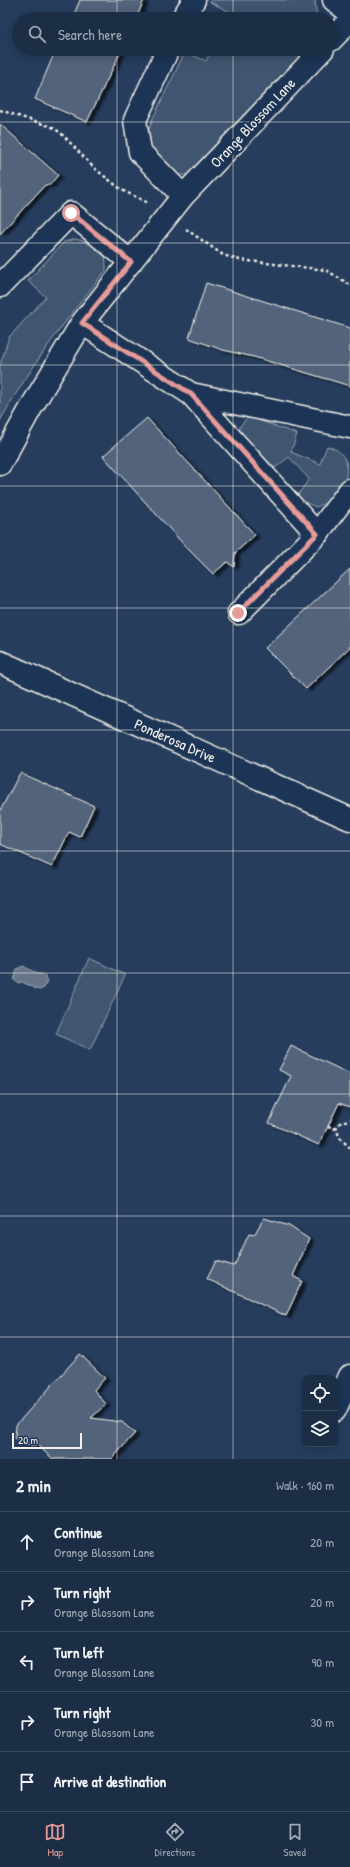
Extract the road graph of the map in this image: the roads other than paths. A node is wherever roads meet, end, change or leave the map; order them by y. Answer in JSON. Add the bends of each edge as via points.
{"nodes":[{"id":1,"x":194,"y":0,"type":"edge"},
{"id":2,"x":334,"y":0,"type":"edge"},
{"id":3,"x":186,"y":12,"type":"edge"},
{"id":4,"x":350,"y":13,"type":"edge"},
{"id":5,"x":350,"y":20,"type":"edge"},
{"id":6,"x":338,"y":33,"type":"edge"},
{"id":7,"x":165,"y":56,"type":"edge"},
{"id":8,"x":316,"y":56,"type":"edge"},
{"id":9,"x":183,"y":196,"type":"junction"},
{"id":10,"x":131,"y":262,"type":"junction"},
{"id":11,"x":0,"y":286,"type":"edge"},
{"id":12,"x":82,"y":323,"type":"junction"},
{"id":13,"x":191,"y":394,"type":"junction"},
{"id":14,"x":350,"y":428,"type":"edge"},
{"id":15,"x":0,"y":464,"type":"edge"},
{"id":16,"x":350,"y":490,"type":"edge"},
{"id":17,"x":317,"y":534,"type":"junction"},
{"id":18,"x":238,"y":613,"type":"dead end"},
{"id":19,"x":0,"y":662,"type":"edge"},
{"id":20,"x":350,"y":819,"type":"edge"},
{"id":21,"x":350,"y":1376,"type":"edge"},
{"id":22,"x":338,"y":1403,"type":"edge"}],
"edges":[{"from":1,"to":3,"type":"street"},
{"from":2,"to":4,"type":"street"},
{"from":5,"to":6,"type":"street"},
{"from":7,"to":9,"type":"street","via":[[135,120],[140,152]]},
{"from":8,"to":9,"type":"street","name":"Orange Blossom Lane"},
{"from":9,"to":10,"type":"street","name":"Orange Blossom Lane"},
{"from":10,"to":11,"type":"street","via":[[71,213]]},
{"from":10,"to":12,"type":"street","name":"Orange Blossom Lane"},
{"from":12,"to":13,"type":"street"},
{"from":12,"to":15,"type":"street","name":"Orange Blossom Lane"},
{"from":13,"to":14,"type":"street"},
{"from":13,"to":17,"type":"street"},
{"from":16,"to":17,"type":"street"},
{"from":17,"to":18,"type":"street"},
{"from":19,"to":20,"type":"street","name":"Ponderosa Drive"},
{"from":21,"to":22,"type":"street"}]}
